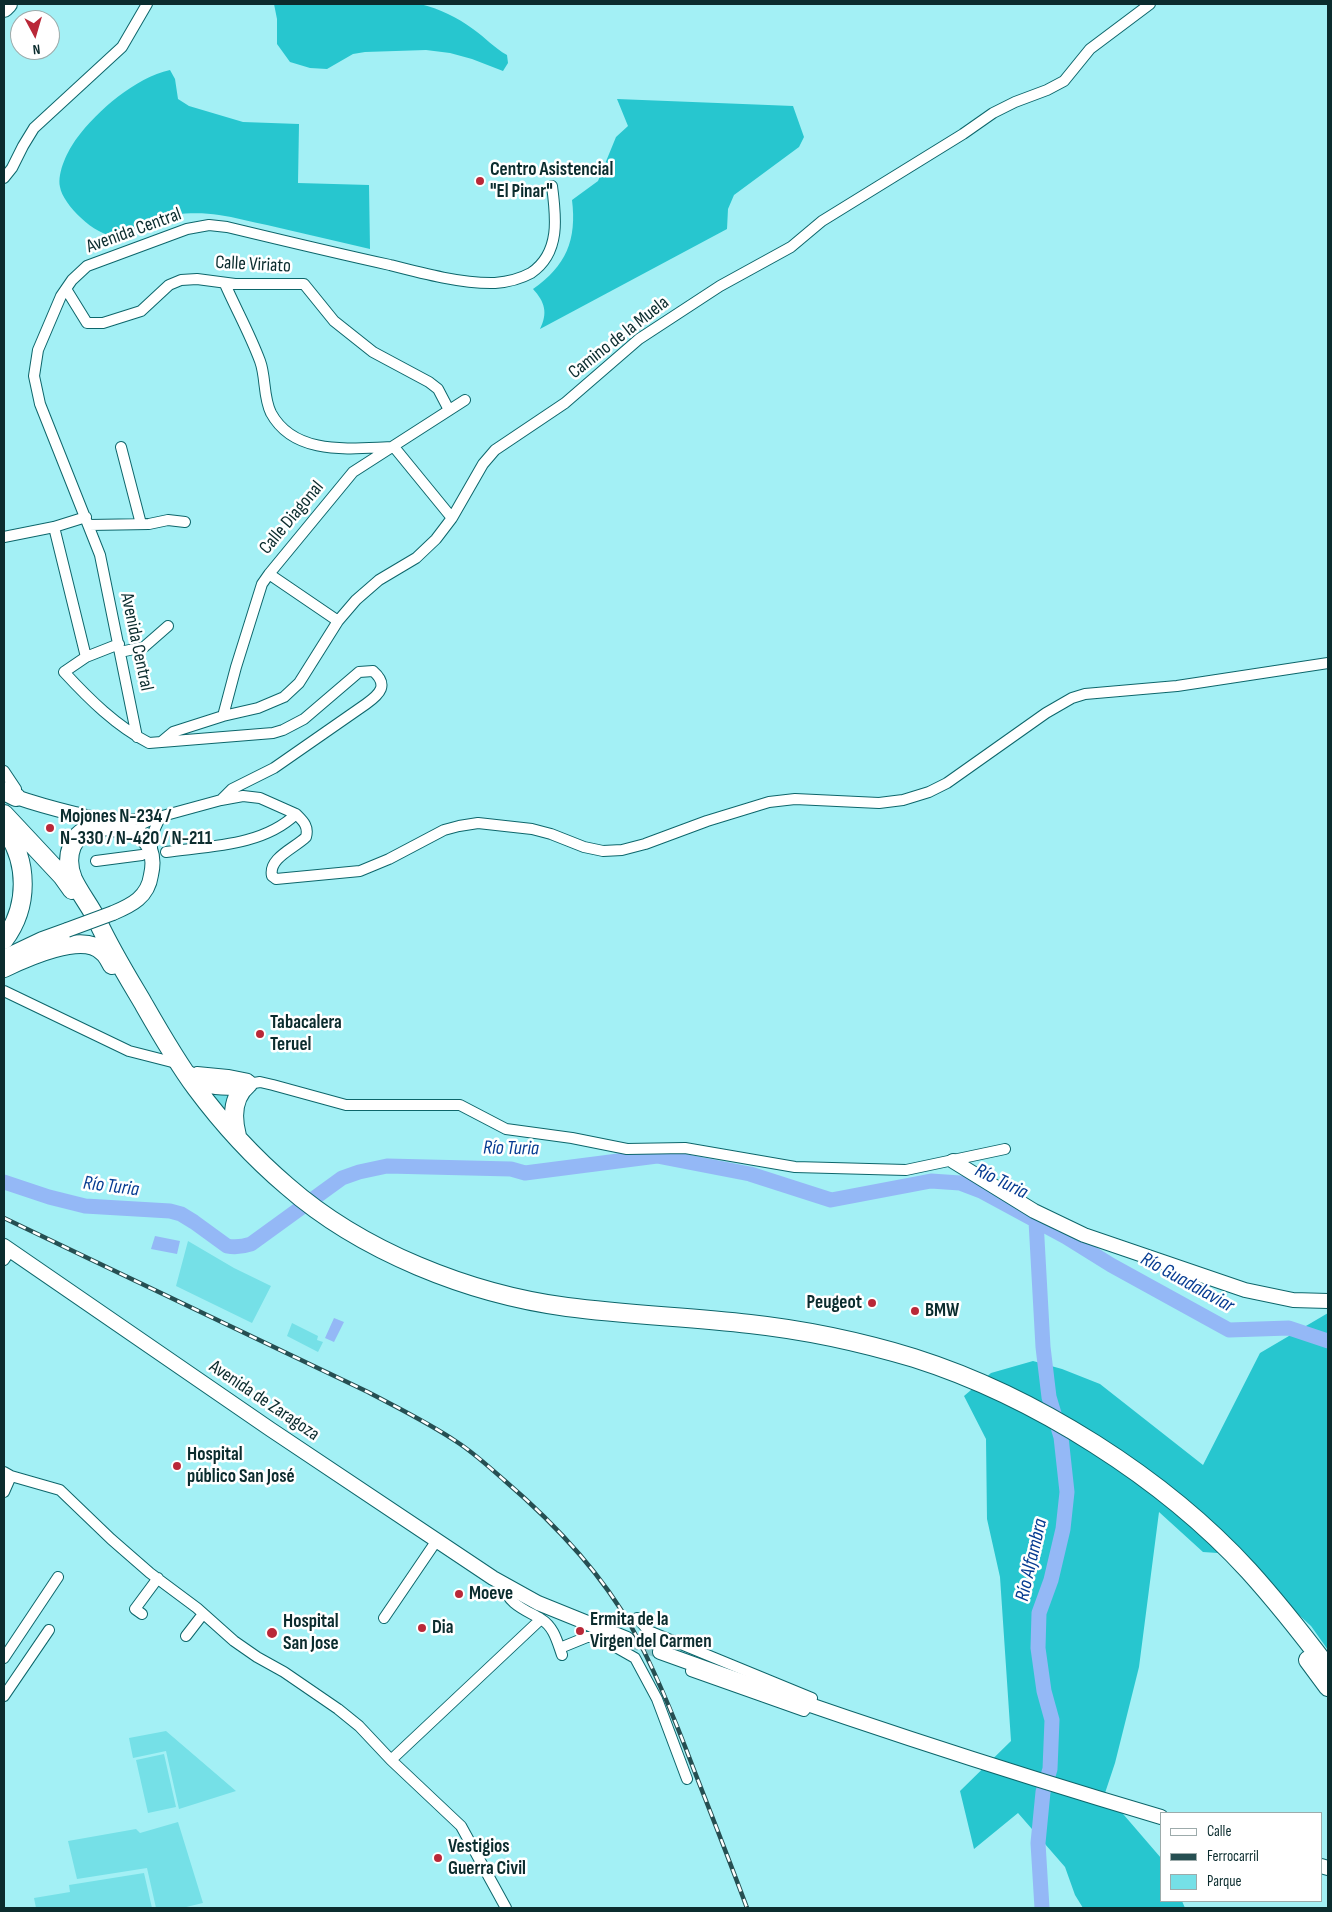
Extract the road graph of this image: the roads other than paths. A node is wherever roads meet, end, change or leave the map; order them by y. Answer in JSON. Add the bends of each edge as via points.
{"nodes":[{"id":1,"x":8,"y":4,"type":"edge"},
{"id":2,"x":147,"y":4,"type":"edge"},
{"id":3,"x":1150,"y":4,"type":"edge"},
{"id":4,"x":4,"y":8,"type":"edge"},
{"id":5,"x":4,"y":178,"type":"edge"},
{"id":6,"x":552,"y":186,"type":"dead end"},
{"id":7,"x":225,"y":284,"type":"junction"},
{"id":8,"x":66,"y":289,"type":"junction"},
{"id":9,"x":465,"y":400,"type":"dead end"},
{"id":10,"x":449,"y":410,"type":"junction"},
{"id":11,"x":121,"y":447,"type":"dead end"},
{"id":12,"x":394,"y":447,"type":"junction"},
{"id":13,"x":452,"y":518,"type":"junction"},
{"id":14,"x":87,"y":521,"type":"junction"},
{"id":15,"x":184,"y":522,"type":"dead end"},
{"id":16,"x":141,"y":524,"type":"junction"},
{"id":17,"x":54,"y":527,"type":"junction"},
{"id":18,"x":4,"y":537,"type":"edge"},
{"id":19,"x":269,"y":574,"type":"junction"},
{"id":20,"x":338,"y":621,"type":"junction"},
{"id":21,"x":168,"y":626,"type":"dead end"},
{"id":22,"x":119,"y":648,"type":"junction"},
{"id":23,"x":86,"y":657,"type":"junction"},
{"id":24,"x":1328,"y":663,"type":"edge"},
{"id":25,"x":223,"y":716,"type":"junction"},
{"id":26,"x":137,"y":737,"type":"junction"},
{"id":27,"x":162,"y":742,"type":"junction"},
{"id":28,"x":4,"y":772,"type":"edge"},
{"id":29,"x":10,"y":794,"type":"edge"},
{"id":30,"x":221,"y":800,"type":"junction"},
{"id":31,"x":4,"y":814,"type":"edge"},
{"id":32,"x":296,"y":814,"type":"junction"},
{"id":33,"x":159,"y":819,"type":"junction"},
{"id":34,"x":96,"y":820,"type":"junction"},
{"id":35,"x":4,"y":828,"type":"edge"},
{"id":36,"x":134,"y":832,"type":"junction"},
{"id":37,"x":166,"y":852,"type":"dead end"},
{"id":38,"x":147,"y":856,"type":"junction"},
{"id":39,"x":96,"y":861,"type":"dead end"},
{"id":40,"x":4,"y":940,"type":"edge"},
{"id":41,"x":107,"y":942,"type":"junction"},
{"id":42,"x":4,"y":957,"type":"edge"},
{"id":43,"x":4,"y":968,"type":"edge"},
{"id":44,"x":4,"y":991,"type":"edge"},
{"id":45,"x":164,"y":1039,"type":"junction"},
{"id":46,"x":184,"y":1069,"type":"junction"},
{"id":47,"x":255,"y":1083,"type":"junction"},
{"id":48,"x":237,"y":1137,"type":"junction"},
{"id":49,"x":1005,"y":1149,"type":"dead end"},
{"id":50,"x":953,"y":1161,"type":"junction"},
{"id":51,"x":6,"y":1252,"type":"edge"},
{"id":52,"x":1328,"y":1301,"type":"edge"},
{"id":53,"x":7,"y":1474,"type":"edge"},
{"id":54,"x":4,"y":1492,"type":"edge"},
{"id":55,"x":1204,"y":1528,"type":"junction"},
{"id":56,"x":437,"y":1540,"type":"junction"},
{"id":57,"x":58,"y":1577,"type":"dead end"},
{"id":58,"x":158,"y":1578,"type":"junction"},
{"id":59,"x":504,"y":1585,"type":"junction"},
{"id":60,"x":142,"y":1614,"type":"dead end"},
{"id":61,"x":203,"y":1614,"type":"junction"},
{"id":62,"x":384,"y":1618,"type":"dead end"},
{"id":63,"x":636,"y":1618,"type":"dead end"},
{"id":64,"x":541,"y":1619,"type":"junction"},
{"id":65,"x":49,"y":1630,"type":"dead end"},
{"id":66,"x":186,"y":1636,"type":"dead end"},
{"id":67,"x":627,"y":1639,"type":"tunnel mouth"},
{"id":68,"x":660,"y":1652,"type":"tunnel mouth"},
{"id":69,"x":4,"y":1658,"type":"edge"},
{"id":70,"x":1328,"y":1668,"type":"edge"},
{"id":71,"x":692,"y":1671,"type":"dead end"},
{"id":72,"x":1328,"y":1687,"type":"edge"},
{"id":73,"x":4,"y":1696,"type":"edge"},
{"id":74,"x":809,"y":1706,"type":"junction"},
{"id":75,"x":391,"y":1760,"type":"junction"},
{"id":76,"x":687,"y":1779,"type":"dead end"},
{"id":77,"x":1160,"y":1816,"type":"edge"},
{"id":78,"x":506,"y":1908,"type":"edge"}],
"edges":[{"from":1,"to":4,"type":"highway"},
{"from":2,"to":5,"type":"street","via":[[114,55],[34,128]]},
{"from":3,"to":13,"type":"street","name":"Camino de la Muela","via":[[1090,49],[1064,81],[993,113],[822,221],[791,247],[720,286],[639,339],[569,399],[495,450],[478,471]]},
{"from":6,"to":8,"type":"street","name":"Avenida Central","via":[[556,226],[551,247],[540,265],[516,279],[475,282],[422,273],[209,225],[187,229],[87,266]]},
{"from":7,"to":8,"type":"street","name":"Calle Viriato","via":[[182,280],[169,285],[141,311],[102,323],[87,322]]},
{"from":7,"to":10,"type":"street","name":"Calle Viriato","via":[[304,284],[334,321],[373,352],[438,389]]},
{"from":7,"to":12,"type":"street","via":[[260,362],[272,413],[285,429],[299,440],[318,446]]},
{"from":8,"to":14,"type":"street","name":"Avenida Central","via":[[38,350],[34,376],[40,404]]},
{"from":9,"to":10,"type":"street","name":"Calle Diagonal"},
{"from":10,"to":12,"type":"street","name":"Calle Diagonal"},
{"from":11,"to":16,"type":"street"},
{"from":12,"to":13,"type":"street"},
{"from":12,"to":19,"type":"street","name":"Calle Diagonal","via":[[353,472]]},
{"from":13,"to":20,"type":"street","name":"Camino de la Muela","via":[[429,547],[379,580]]},
{"from":14,"to":16,"type":"street"},
{"from":14,"to":17,"type":"street"},
{"from":14,"to":22,"type":"street","name":"Avenida Central","via":[[100,555]]},
{"from":15,"to":16,"type":"street","via":[[168,520]]},
{"from":17,"to":18,"type":"street"},
{"from":17,"to":23,"type":"street"},
{"from":19,"to":20,"type":"street"},
{"from":19,"to":25,"type":"street","name":"Calle Diagonal","via":[[262,584]]},
{"from":20,"to":25,"type":"street","name":"Camino de la Muela","via":[[292,691],[271,704]]},
{"from":21,"to":22,"type":"street","via":[[144,647]]},
{"from":22,"to":23,"type":"street"},
{"from":22,"to":26,"type":"street","name":"Avenida Central"},
{"from":23,"to":26,"type":"street","via":[[64,672]]},
{"from":24,"to":32,"type":"street","via":[[1177,686],[1085,694],[1046,713],[930,792],[880,803],[795,799],[769,802],[622,850],[584,847],[532,829],[478,824],[444,830],[360,871],[276,879],[271,871],[274,864],[306,837],[306,824]]},
{"from":25,"to":27,"type":"street","name":"Camino de la Muela","via":[[173,732]]},
{"from":26,"to":27,"type":"street","via":[[149,743]]},
{"from":27,"to":30,"type":"street","via":[[278,731],[304,718],[359,672],[374,671],[380,678],[381,688],[375,698],[274,768],[232,789]]},
{"from":28,"to":29,"type":"street","via":[[16,789]]},
{"from":29,"to":34,"type":"main road"},
{"from":30,"to":32,"type":"street","via":[[253,796]]},
{"from":30,"to":33,"type":"street"},
{"from":31,"to":41,"type":"highway","via":[[62,876]]},
{"from":32,"to":37,"type":"street","via":[[287,823],[259,836]]},
{"from":33,"to":34,"type":"street"},
{"from":33,"to":36,"type":"street","via":[[142,824]]},
{"from":33,"to":38,"type":"street"},
{"from":34,"to":36,"type":"main road"},
{"from":35,"to":40,"type":"highway","via":[[16,848],[23,880],[17,916]]},
{"from":36,"to":38,"type":"main road","via":[[148,845]]},
{"from":36,"to":41,"type":"highway","via":[[110,827],[91,828],[75,839],[70,851],[74,880]]},
{"from":38,"to":39,"type":"street"},
{"from":38,"to":42,"type":"main road","bridge":true,"via":[[151,877],[141,897],[126,908],[42,939]]},
{"from":41,"to":45,"type":"highway"},
{"from":43,"to":45,"type":"highway","via":[[68,944],[92,945],[103,951],[132,998]]},
{"from":44,"to":46,"type":"street","via":[[129,1051]]},
{"from":45,"to":46,"type":"highway"},
{"from":46,"to":47,"type":"highway","via":[[195,1080],[206,1083]]},
{"from":46,"to":48,"type":"highway"},
{"from":47,"to":48,"type":"highway","via":[[242,1090],[235,1105]]},
{"from":47,"to":50,"type":"street","via":[[346,1105],[460,1105],[506,1129],[626,1149],[685,1148],[795,1167],[906,1170]]},
{"from":48,"to":55,"type":"highway","via":[[288,1188],[322,1212],[395,1255],[450,1278],[501,1294],[563,1306],[751,1324],[865,1344],[916,1359],[965,1377],[1038,1411],[1106,1452],[1164,1493]]},
{"from":49,"to":50,"type":"street"},
{"from":50,"to":52,"type":"main road","via":[[1034,1210],[1084,1235],[1245,1290],[1293,1300]]},
{"from":51,"to":56,"type":"main road","name":"Avenida de Zaragoza"},
{"from":53,"to":54,"type":"street"},
{"from":53,"to":58,"type":"street","via":[[60,1490],[111,1540]]},
{"from":55,"to":70,"type":"highway","via":[[1247,1569]]},
{"from":55,"to":72,"type":"highway","via":[[1283,1625]]},
{"from":56,"to":59,"type":"main road","name":"Avenida de Zaragoza"},
{"from":56,"to":62,"type":"street"},
{"from":57,"to":69,"type":"street"},
{"from":58,"to":60,"type":"street","via":[[135,1610]]},
{"from":58,"to":61,"type":"street"},
{"from":59,"to":64,"type":"street","name":"Avenida de Zaragoza","via":[[509,1600]]},
{"from":59,"to":67,"type":"main road","name":"Avenida de Zaragoza","via":[[538,1603]]},
{"from":61,"to":66,"type":"street"},
{"from":61,"to":75,"type":"street","via":[[245,1650],[338,1709],[365,1731]]},
{"from":63,"to":74,"type":"street","via":[[649,1631],[812,1698]]},
{"from":64,"to":75,"type":"street"},
{"from":64,"to":76,"type":"street","name":"Avenida de Zaragoza","via":[[550,1626],[561,1651],[587,1637],[598,1637],[635,1658],[657,1699]]},
{"from":65,"to":73,"type":"street"},
{"from":68,"to":74,"type":"main road"},
{"from":71,"to":74,"type":"street","via":[[804,1711]]},
{"from":74,"to":77,"type":"main road"},
{"from":75,"to":78,"type":"street","via":[[461,1826]]}]}
